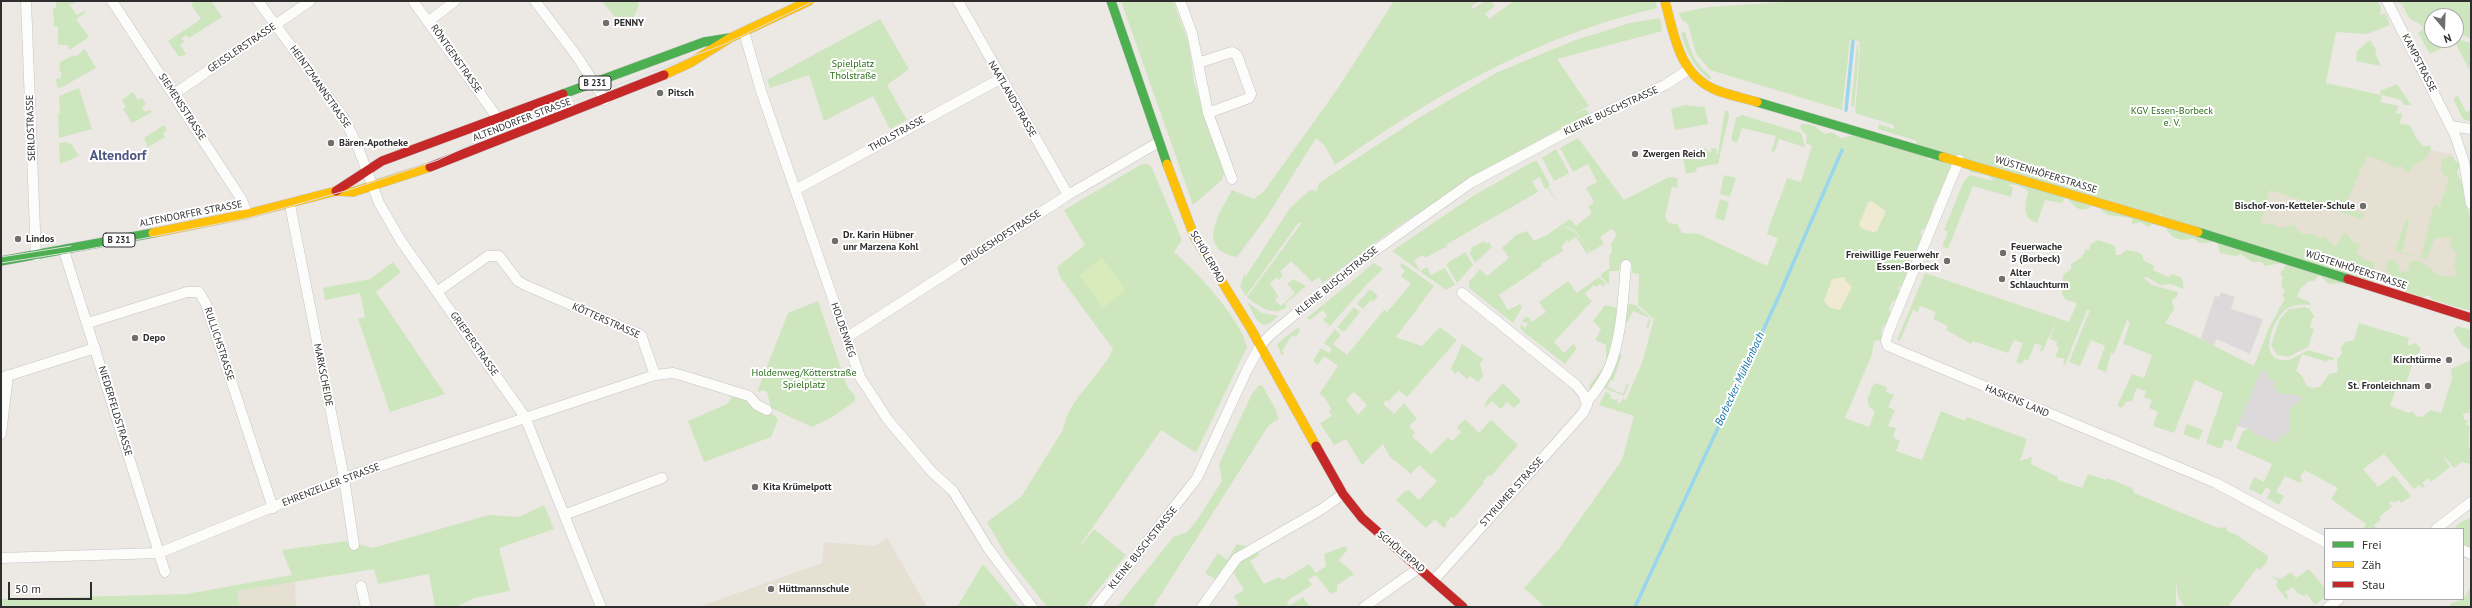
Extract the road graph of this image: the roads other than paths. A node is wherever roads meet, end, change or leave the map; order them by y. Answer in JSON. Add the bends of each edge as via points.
{"nodes":[{"id":1,"x":26,"y":1,"type":"edge"},
{"id":2,"x":112,"y":1,"type":"edge"},
{"id":3,"x":258,"y":1,"type":"edge"},
{"id":4,"x":310,"y":1,"type":"edge"},
{"id":5,"x":414,"y":1,"type":"edge"},
{"id":6,"x":455,"y":1,"type":"edge"},
{"id":7,"x":535,"y":1,"type":"edge"},
{"id":8,"x":809,"y":1,"type":"edge"},
{"id":9,"x":958,"y":1,"type":"edge"},
{"id":10,"x":1111,"y":1,"type":"edge"},
{"id":11,"x":1180,"y":1,"type":"edge"},
{"id":12,"x":1665,"y":1,"type":"edge"},
{"id":13,"x":2387,"y":1,"type":"edge"},
{"id":14,"x":429,"y":21,"type":"junction"},
{"id":15,"x":276,"y":25,"type":"junction"},
{"id":16,"x":744,"y":32,"type":"junction"},
{"id":17,"x":730,"y":38,"type":"junction"},
{"id":18,"x":1198,"y":63,"type":"junction"},
{"id":19,"x":1688,"y":70,"type":"junction"},
{"id":20,"x":1000,"y":79,"type":"junction"},
{"id":21,"x":595,"y":83,"type":"junction"},
{"id":22,"x":174,"y":94,"type":"junction"},
{"id":23,"x":605,"y":100,"type":"junction"},
{"id":24,"x":1208,"y":113,"type":"junction"},
{"id":25,"x":497,"y":117,"type":"junction"},
{"id":26,"x":2451,"y":126,"type":"junction"},
{"id":27,"x":2471,"y":129,"type":"edge"},
{"id":28,"x":1159,"y":142,"type":"junction"},
{"id":29,"x":1959,"y":160,"type":"junction"},
{"id":30,"x":366,"y":169,"type":"junction"},
{"id":31,"x":1232,"y":179,"type":"dead end"},
{"id":32,"x":371,"y":184,"type":"junction"},
{"id":33,"x":795,"y":190,"type":"junction"},
{"id":34,"x":336,"y":191,"type":"junction"},
{"id":35,"x":1068,"y":195,"type":"junction"},
{"id":36,"x":2471,"y":204,"type":"edge"},
{"id":37,"x":290,"y":205,"type":"junction"},
{"id":38,"x":247,"y":214,"type":"junction"},
{"id":39,"x":64,"y":251,"type":"junction"},
{"id":40,"x":36,"y":256,"type":"junction"},
{"id":41,"x":1,"y":261,"type":"edge"},
{"id":42,"x":1626,"y":265,"type":"dead end"},
{"id":43,"x":438,"y":291,"type":"junction"},
{"id":44,"x":1462,"y":293,"type":"dead end"},
{"id":45,"x":2471,"y":318,"type":"edge"},
{"id":46,"x":88,"y":323,"type":"junction"},
{"id":47,"x":846,"y":338,"type":"junction"},
{"id":48,"x":1260,"y":346,"type":"junction"},
{"id":49,"x":95,"y":348,"type":"junction"},
{"id":50,"x":655,"y":375,"type":"junction"},
{"id":51,"x":4,"y":377,"type":"edge"},
{"id":52,"x":1587,"y":402,"type":"junction"},
{"id":53,"x":767,"y":410,"type":"dead end"},
{"id":54,"x":525,"y":417,"type":"junction"},
{"id":55,"x":1,"y":434,"type":"edge"},
{"id":56,"x":344,"y":478,"type":"junction"},
{"id":57,"x":662,"y":478,"type":"dead end"},
{"id":58,"x":1343,"y":494,"type":"junction"},
{"id":59,"x":2471,"y":502,"type":"edge"},
{"id":60,"x":273,"y":508,"type":"junction"},
{"id":61,"x":564,"y":515,"type":"junction"},
{"id":62,"x":2437,"y":528,"type":"edge"},
{"id":63,"x":2324,"y":541,"type":"edge"},
{"id":64,"x":354,"y":545,"type":"dead end"},
{"id":65,"x":159,"y":553,"type":"junction"},
{"id":66,"x":1,"y":558,"type":"edge"},
{"id":67,"x":1419,"y":568,"type":"junction"},
{"id":68,"x":165,"y":572,"type":"dead end"},
{"id":69,"x":1434,"y":580,"type":"junction"},
{"id":70,"x":361,"y":586,"type":"dead end"},
{"id":71,"x":2338,"y":600,"type":"edge"},
{"id":72,"x":366,"y":607,"type":"edge"},
{"id":73,"x":601,"y":607,"type":"edge"},
{"id":74,"x":1032,"y":607,"type":"edge"},
{"id":75,"x":1096,"y":607,"type":"edge"},
{"id":76,"x":1202,"y":607,"type":"edge"},
{"id":77,"x":1364,"y":607,"type":"edge"},
{"id":78,"x":1463,"y":607,"type":"edge"},
{"id":79,"x":2328,"y":607,"type":"edge"}],
"edges":[{"from":1,"to":40,"type":"street","name":"SERLOSTRASSE"},
{"from":2,"to":22,"type":"street","name":"SIEMENSSTRASSE"},
{"from":3,"to":15,"type":"street","name":"HEINTZMANNSTRASSE"},
{"from":4,"to":15,"type":"street","name":"GEISSLERSTRASSE"},
{"from":5,"to":14,"type":"street","name":"RÖNTGENSTRASSE"},
{"from":6,"to":14,"type":"street"},
{"from":7,"to":21,"type":"street"},
{"from":8,"to":16,"type":"street","name":"ALTENDORFER STRASSE","number":"B 231"},
{"from":9,"to":20,"type":"street","name":"NAATLANDSTRASSE"},
{"from":10,"to":28,"type":"street","name":"SCHÖLERPAD"},
{"from":11,"to":18,"type":"street","via":[[1192,33]]},
{"from":12,"to":19,"type":"street","name":"WÜSTENHÖFERSTRASSE","via":[[1681,58]]},
{"from":13,"to":26,"type":"street","name":"KAMPSTRASSE"},
{"from":14,"to":25,"type":"street","name":"RÖNTGENSTRASSE"},
{"from":15,"to":22,"type":"street","name":"GEISSLERSTRASSE"},
{"from":15,"to":30,"type":"street","name":"HEINTZMANNSTRASSE","via":[[343,118]]},
{"from":16,"to":17,"type":"street","name":"ALTENDORFER STRASSE","number":"B 231"},
{"from":16,"to":33,"type":"street","name":"HOLDENWEG"},
{"from":17,"to":21,"type":"street","name":"ALTENDORFER STRASSE","number":"B 231","via":[[704,42]]},
{"from":17,"to":23,"type":"street","name":"ALTENDORFER STRASSE","number":"B 231","via":[[690,63]]},
{"from":18,"to":24,"type":"street"},
{"from":18,"to":24,"type":"street","via":[[1232,52],[1237,55],[1251,94],[1249,98]]},
{"from":19,"to":29,"type":"street","name":"WÜSTENHÖFERSTRASSE","via":[[1702,83],[1716,90]]},
{"from":19,"to":48,"type":"street","name":"KLEINE BUSCHSTRASSE","via":[[1665,85],[1592,118],[1472,182],[1356,264]]},
{"from":20,"to":33,"type":"street","name":"THOLSTRASSE"},
{"from":20,"to":35,"type":"street","name":"NAATLANDSTRASSE"},
{"from":21,"to":23,"type":"street"},
{"from":21,"to":25,"type":"street","name":"ALTENDORFER STRASSE","number":"B 231"},
{"from":22,"to":38,"type":"street","name":"SIEMENSSTRASSE","via":[[242,200]]},
{"from":23,"to":32,"type":"street","name":"ALTENDORFER STRASSE","number":"B 231","via":[[481,148]]},
{"from":24,"to":31,"type":"street"},
{"from":25,"to":30,"type":"street","name":"ALTENDORFER STRASSE","number":"B 231"},
{"from":26,"to":27,"type":"street"},
{"from":26,"to":36,"type":"street","name":"KAMPSTRASSE","via":[[2463,157]]},
{"from":28,"to":35,"type":"street","name":"DRÜGESHOFSTRASSE"},
{"from":28,"to":48,"type":"street","name":"SCHÖLERPAD","via":[[1198,243]]},
{"from":29,"to":45,"type":"street","name":"WÜSTENHÖFERSTRASSE"},
{"from":29,"to":63,"type":"street","name":"HASKENS LAND","via":[[1888,333],[1888,346],[2223,486]]},
{"from":30,"to":32,"type":"street","name":"HEINTZMANNSTRASSE"},
{"from":30,"to":34,"type":"street","name":"ALTENDORFER STRASSE","number":"B 231"},
{"from":32,"to":34,"type":"street","name":"ALTENDORFER STRASSE","number":"B 231","via":[[353,192]]},
{"from":32,"to":43,"type":"street","name":"GRIEPERSTRASSE","via":[[401,241]]},
{"from":33,"to":47,"type":"street","name":"HOLDENWEG"},
{"from":34,"to":37,"type":"street","name":"ALTENDORFER STRASSE","number":"B 231"},
{"from":35,"to":47,"type":"street","name":"DRÜGESHOFSTRASSE"},
{"from":37,"to":38,"type":"street","name":"ALTENDORFER STRASSE","number":"B 231"},
{"from":37,"to":56,"type":"street","name":"MARKSCHEIDE"},
{"from":38,"to":39,"type":"street","name":"ALTENDORFER STRASSE","number":"B 231"},
{"from":39,"to":40,"type":"street","name":"ALTENDORFER STRASSE","number":"B 231"},
{"from":39,"to":46,"type":"street","name":"NIEDERFELDSTRASSE"},
{"from":40,"to":41,"type":"street","name":"ALTENDORFER STRASSE","number":"B 231"},
{"from":42,"to":52,"type":"street","name":"STYRUMER STRASSE","via":[[1612,362]]},
{"from":43,"to":50,"type":"street","name":"KÖTTERSTRASSE","via":[[488,256],[500,256],[518,280],[525,285],[642,334]]},
{"from":43,"to":54,"type":"street","name":"GRIEPERSTRASSE"},
{"from":44,"to":52,"type":"street","via":[[1576,385]]},
{"from":46,"to":49,"type":"street","name":"NIEDERFELDSTRASSE"},
{"from":46,"to":60,"type":"street","name":"RULLICHSTRASSE","via":[[187,292],[199,292],[206,304]]},
{"from":47,"to":74,"type":"street","name":"HOLDENWEG","via":[[860,377],[888,420],[932,472],[953,491],[988,548]]},
{"from":48,"to":58,"type":"street","name":"SCHÖLERPAD"},
{"from":48,"to":75,"type":"street","name":"KLEINE BUSCHSTRASSE","via":[[1229,406],[1197,478]]},
{"from":49,"to":51,"type":"street"},
{"from":49,"to":65,"type":"street","name":"NIEDERFELDSTRASSE"},
{"from":50,"to":53,"type":"street","via":[[673,373],[749,396],[757,405]]},
{"from":50,"to":54,"type":"street","name":"EHRENZELLER STRASSE"},
{"from":51,"to":55,"type":"street"},
{"from":52,"to":69,"type":"street","name":"STYRUMER STRASSE","via":[[1587,408],[1583,413]]},
{"from":54,"to":56,"type":"street","name":"EHRENZELLER STRASSE"},
{"from":54,"to":61,"type":"street","name":"GRIEPERSTRASSE"},
{"from":56,"to":60,"type":"street","name":"EHRENZELLER STRASSE"},
{"from":56,"to":64,"type":"street","name":"MARKSCHEIDE"},
{"from":57,"to":61,"type":"street"},
{"from":58,"to":67,"type":"street","name":"SCHÖLERPAD","via":[[1362,518]]},
{"from":58,"to":76,"type":"street","via":[[1237,558]]},
{"from":59,"to":62,"type":"street"},
{"from":60,"to":65,"type":"street","name":"EHRENZELLER STRASSE"},
{"from":61,"to":73,"type":"street","name":"GRIEPERSTRASSE"},
{"from":65,"to":66,"type":"street","name":"EHRENZELLER STRASSE"},
{"from":65,"to":68,"type":"street","name":"NIEDERFELDSTRASSE"},
{"from":67,"to":69,"type":"street","name":"SCHÖLERPAD"},
{"from":67,"to":77,"type":"street"},
{"from":69,"to":78,"type":"street","name":"SCHÖLERPAD"},
{"from":70,"to":72,"type":"street"},
{"from":71,"to":79,"type":"street"}]}
